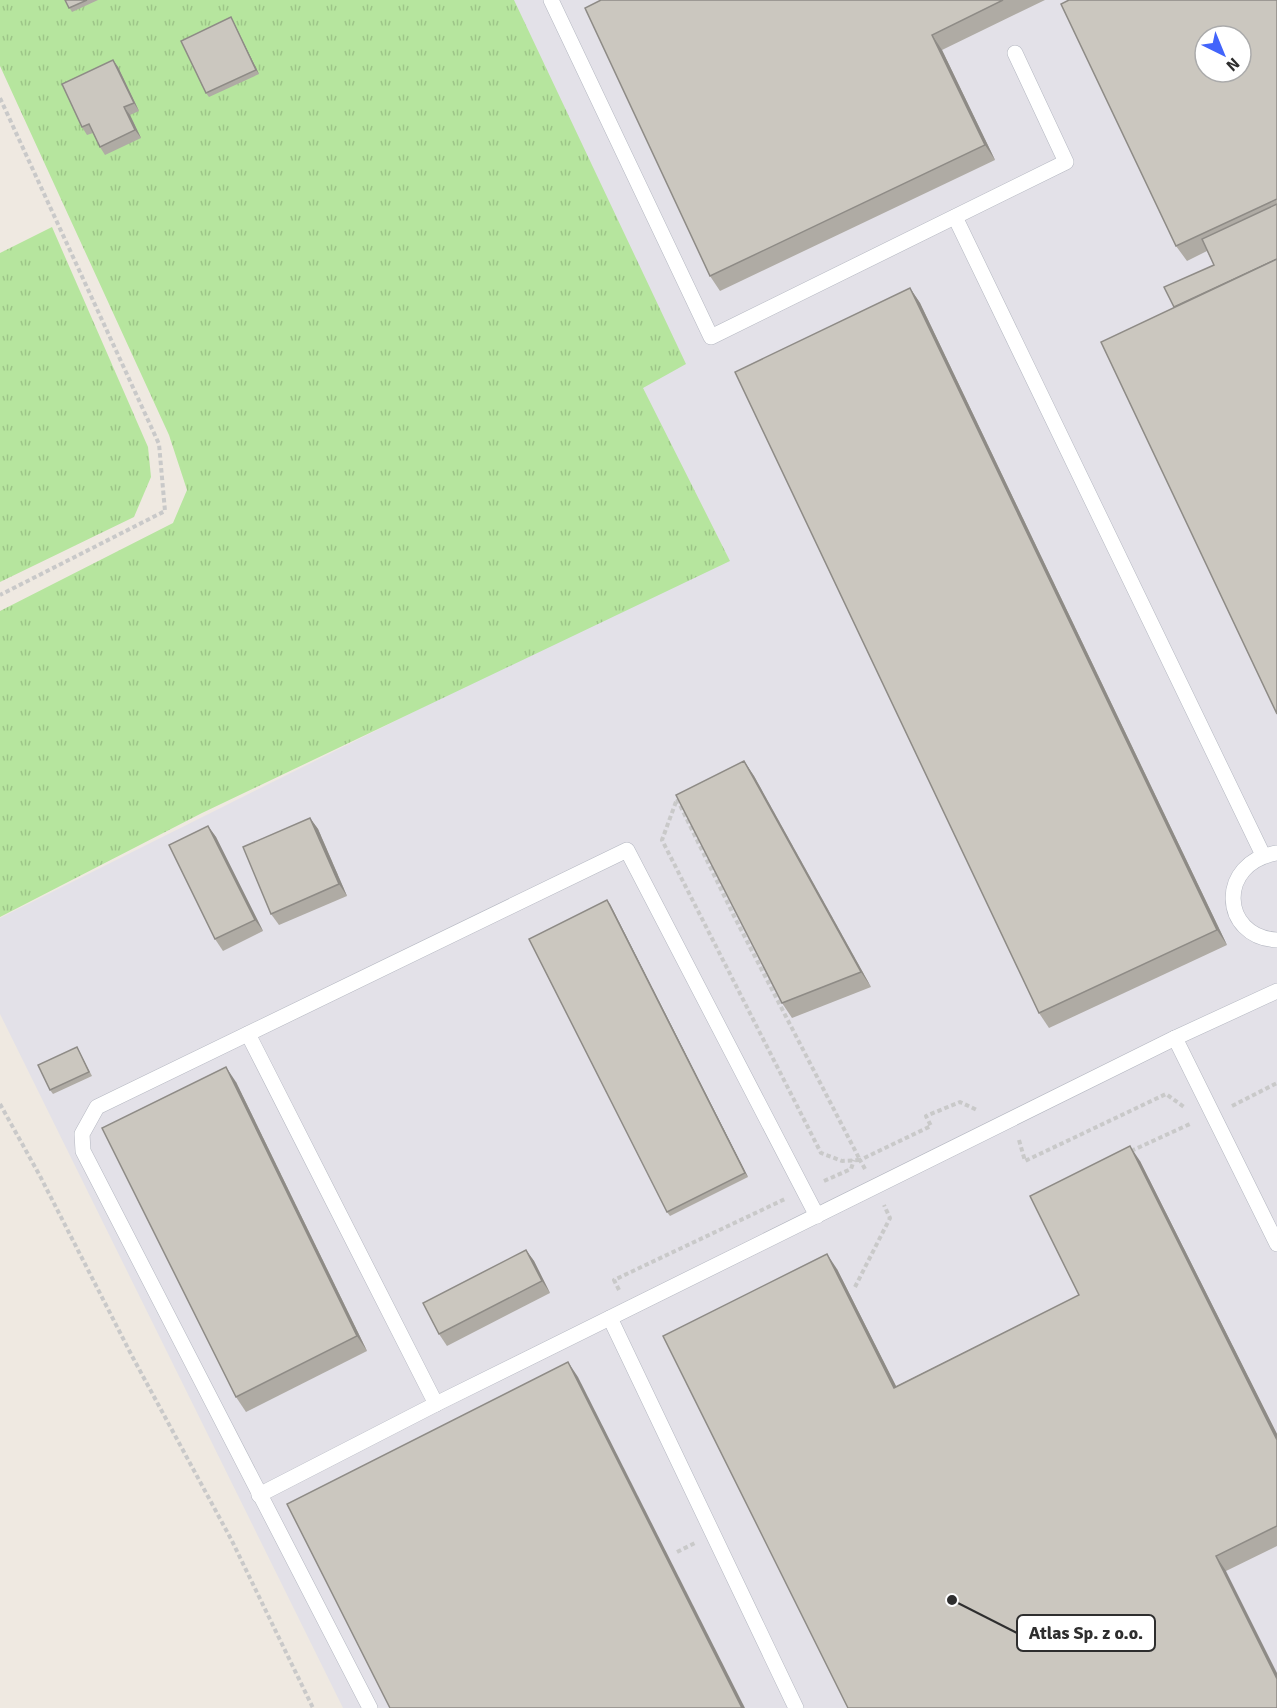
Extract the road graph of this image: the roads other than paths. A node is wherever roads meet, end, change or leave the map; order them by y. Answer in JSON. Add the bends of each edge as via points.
{"nodes":[{"id":1,"x":551,"y":0,"type":"edge"},
{"id":2,"x":1015,"y":54,"type":"dead end"},
{"id":3,"x":955,"y":217,"type":"junction"},
{"id":4,"x":1270,"y":854,"type":"edge"},
{"id":5,"x":1277,"y":940,"type":"edge"},
{"id":6,"x":1277,"y":991,"type":"edge"},
{"id":7,"x":248,"y":1034,"type":"junction"},
{"id":8,"x":1175,"y":1038,"type":"junction"},
{"id":9,"x":817,"y":1216,"type":"junction"},
{"id":10,"x":1277,"y":1244,"type":"edge"},
{"id":11,"x":610,"y":1318,"type":"junction"},
{"id":12,"x":436,"y":1404,"type":"junction"},
{"id":13,"x":259,"y":1495,"type":"junction"},
{"id":14,"x":370,"y":1708,"type":"edge"},
{"id":15,"x":796,"y":1708,"type":"edge"}],
"edges":[{"from":1,"to":3,"type":"lane","via":[[711,338]]},
{"from":2,"to":3,"type":"lane","via":[[1066,162]]},
{"from":3,"to":4,"type":"lane"},
{"from":4,"to":5,"type":"lane","via":[[1249,862],[1239,874],[1233,901],[1244,926],[1255,935]]},
{"from":6,"to":8,"type":"lane"},
{"from":7,"to":9,"type":"lane","via":[[627,850]]},
{"from":7,"to":12,"type":"lane"},
{"from":7,"to":13,"type":"lane","via":[[97,1107],[82,1134],[83,1151]]},
{"from":8,"to":9,"type":"lane"},
{"from":8,"to":10,"type":"lane"},
{"from":9,"to":11,"type":"lane"},
{"from":11,"to":12,"type":"lane"},
{"from":11,"to":15,"type":"lane"},
{"from":12,"to":13,"type":"lane"},
{"from":13,"to":14,"type":"lane"}]}
